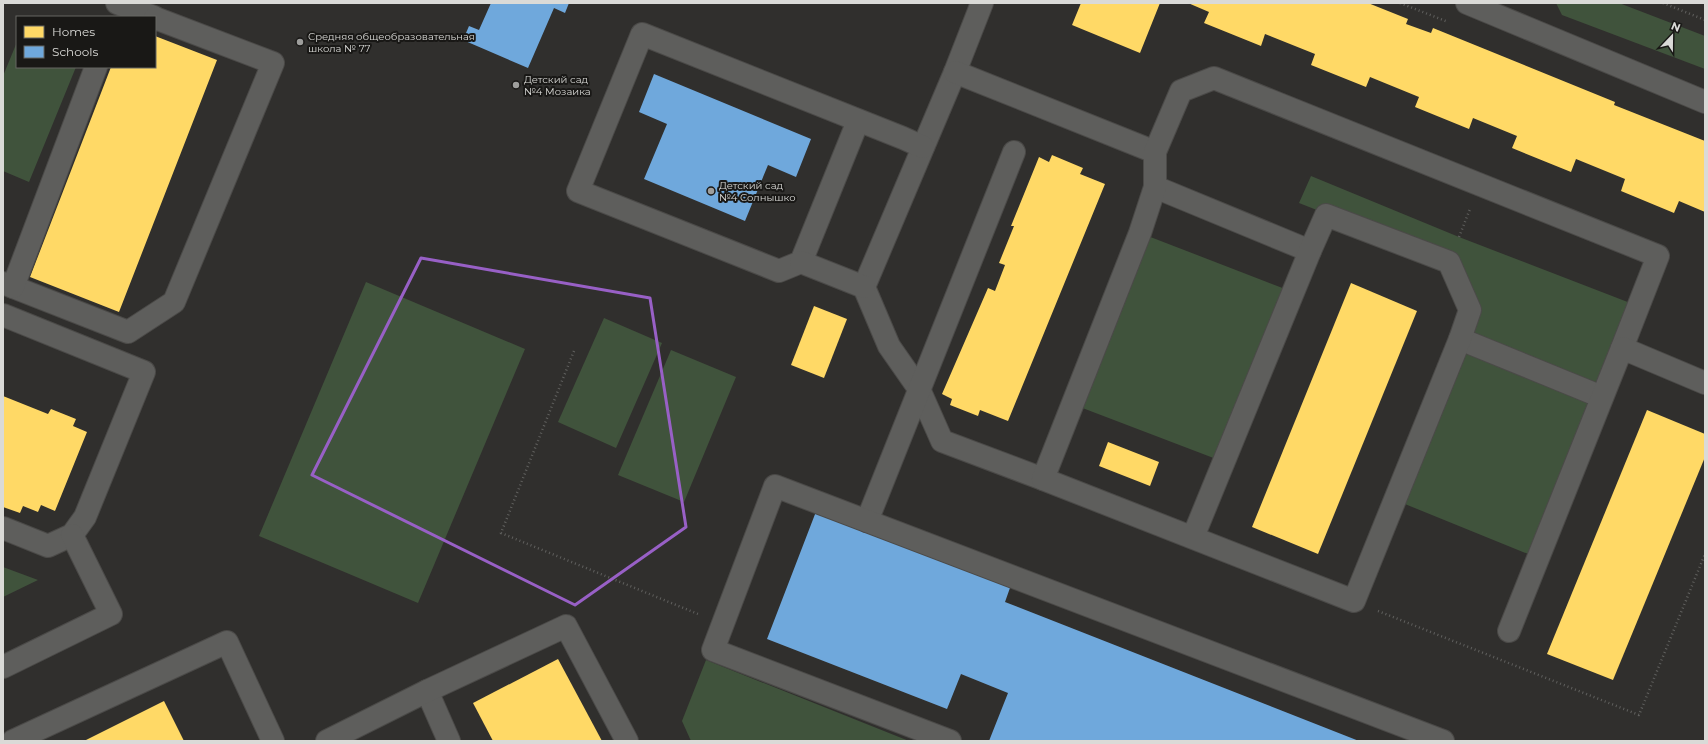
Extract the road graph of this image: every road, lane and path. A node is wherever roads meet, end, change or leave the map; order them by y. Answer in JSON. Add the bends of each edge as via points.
{"nodes":[{"id":1,"x":982,"y":3,"type":"edge"},
{"id":2,"x":1467,"y":3,"type":"edge"},
{"id":3,"x":1663,"y":3,"type":"edge"},
{"id":4,"x":117,"y":8,"type":"edge"},
{"id":5,"x":150,"y":16,"type":"edge"},
{"id":6,"x":156,"y":18,"type":"edge"},
{"id":7,"x":1705,"y":20,"type":"edge"},
{"id":8,"x":96,"y":68,"type":"edge"},
{"id":9,"x":955,"y":72,"type":"junction"},
{"id":10,"x":1705,"y":102,"type":"edge"},
{"id":11,"x":858,"y":121,"type":"junction"},
{"id":12,"x":923,"y":147,"type":"junction"},
{"id":13,"x":1014,"y":152,"type":"dead end"},
{"id":14,"x":1155,"y":152,"type":"junction"},
{"id":15,"x":1480,"y":185,"type":"junction"},
{"id":16,"x":1154,"y":187,"type":"junction"},
{"id":17,"x":1310,"y":251,"type":"junction"},
{"id":18,"x":801,"y":262,"type":"junction"},
{"id":19,"x":1449,"y":262,"type":"junction"},
{"id":20,"x":8,"y":285,"type":"edge"},
{"id":21,"x":864,"y":287,"type":"junction"},
{"id":22,"x":3,"y":315,"type":"edge"},
{"id":23,"x":1460,"y":339,"type":"junction"},
{"id":24,"x":1622,"y":348,"type":"junction"},
{"id":25,"x":574,"y":351,"type":"dead end"},
{"id":26,"x":1705,"y":383,"type":"edge"},
{"id":27,"x":919,"y":389,"type":"junction"},
{"id":28,"x":1602,"y":396,"type":"junction"},
{"id":29,"x":1043,"y":479,"type":"junction"},
{"id":30,"x":867,"y":521,"type":"junction"},
{"id":31,"x":3,"y":528,"type":"edge"},
{"id":32,"x":72,"y":534,"type":"junction"},
{"id":33,"x":1193,"y":537,"type":"junction"},
{"id":34,"x":1705,"y":554,"type":"edge"},
{"id":35,"x":1354,"y":601,"type":"junction"},
{"id":36,"x":723,"y":624,"type":"junction"},
{"id":37,"x":1509,"y":631,"type":"dead end"},
{"id":38,"x":3,"y":667,"type":"edge"},
{"id":39,"x":427,"y":691,"type":"junction"},
{"id":40,"x":13,"y":741,"type":"edge"},
{"id":41,"x":274,"y":741,"type":"edge"},
{"id":42,"x":327,"y":741,"type":"edge"},
{"id":43,"x":449,"y":741,"type":"edge"},
{"id":44,"x":627,"y":741,"type":"edge"},
{"id":45,"x":950,"y":741,"type":"edge"},
{"id":46,"x":1443,"y":741,"type":"edge"}],
"edges":[{"from":1,"to":9,"type":"lane"},
{"from":2,"to":10,"type":"lane"},
{"from":3,"to":7,"type":"path"},
{"from":4,"to":5,"type":"lane"},
{"from":6,"to":20,"type":"lane","via":[[273,63],[174,302],[128,332]]},
{"from":8,"to":20,"type":"lane"},
{"from":9,"to":12,"type":"lane"},
{"from":9,"to":14,"type":"lane"},
{"from":11,"to":12,"type":"lane"},
{"from":11,"to":18,"type":"lane"},
{"from":11,"to":18,"type":"lane","via":[[642,34],[578,191],[779,271]]},
{"from":12,"to":21,"type":"lane"},
{"from":13,"to":27,"type":"lane"},
{"from":14,"to":15,"type":"lane","via":[[1181,91],[1214,78]]},
{"from":14,"to":16,"type":"lane"},
{"from":15,"to":19,"type":"path"},
{"from":15,"to":24,"type":"lane","via":[[1658,256]]},
{"from":16,"to":17,"type":"lane"},
{"from":16,"to":29,"type":"lane","via":[[1140,233]]},
{"from":17,"to":19,"type":"lane","via":[[1326,215]]},
{"from":17,"to":33,"type":"lane"},
{"from":18,"to":21,"type":"lane"},
{"from":19,"to":23,"type":"lane","via":[[1470,310]]},
{"from":21,"to":27,"type":"lane","via":[[888,346]]},
{"from":22,"to":32,"type":"lane","via":[[144,372],[85,517]]},
{"from":23,"to":28,"type":"lane"},
{"from":23,"to":35,"type":"lane"},
{"from":24,"to":26,"type":"lane"},
{"from":24,"to":28,"type":"lane"},
{"from":25,"to":36,"type":"path","via":[[500,533]]},
{"from":27,"to":29,"type":"lane","via":[[942,440]]},
{"from":27,"to":30,"type":"lane"},
{"from":28,"to":37,"type":"lane"},
{"from":29,"to":33,"type":"lane"},
{"from":30,"to":36,"type":"lane","via":[[775,486]]},
{"from":30,"to":46,"type":"lane"},
{"from":31,"to":32,"type":"lane","via":[[48,546]]},
{"from":32,"to":38,"type":"lane","via":[[111,614]]},
{"from":33,"to":35,"type":"lane"},
{"from":34,"to":35,"type":"path","via":[[1639,715]]},
{"from":36,"to":45,"type":"lane","via":[[713,650]]},
{"from":39,"to":42,"type":"lane"},
{"from":39,"to":43,"type":"lane"},
{"from":39,"to":44,"type":"lane","via":[[566,626]]},
{"from":40,"to":41,"type":"lane","via":[[227,642]]}]}
